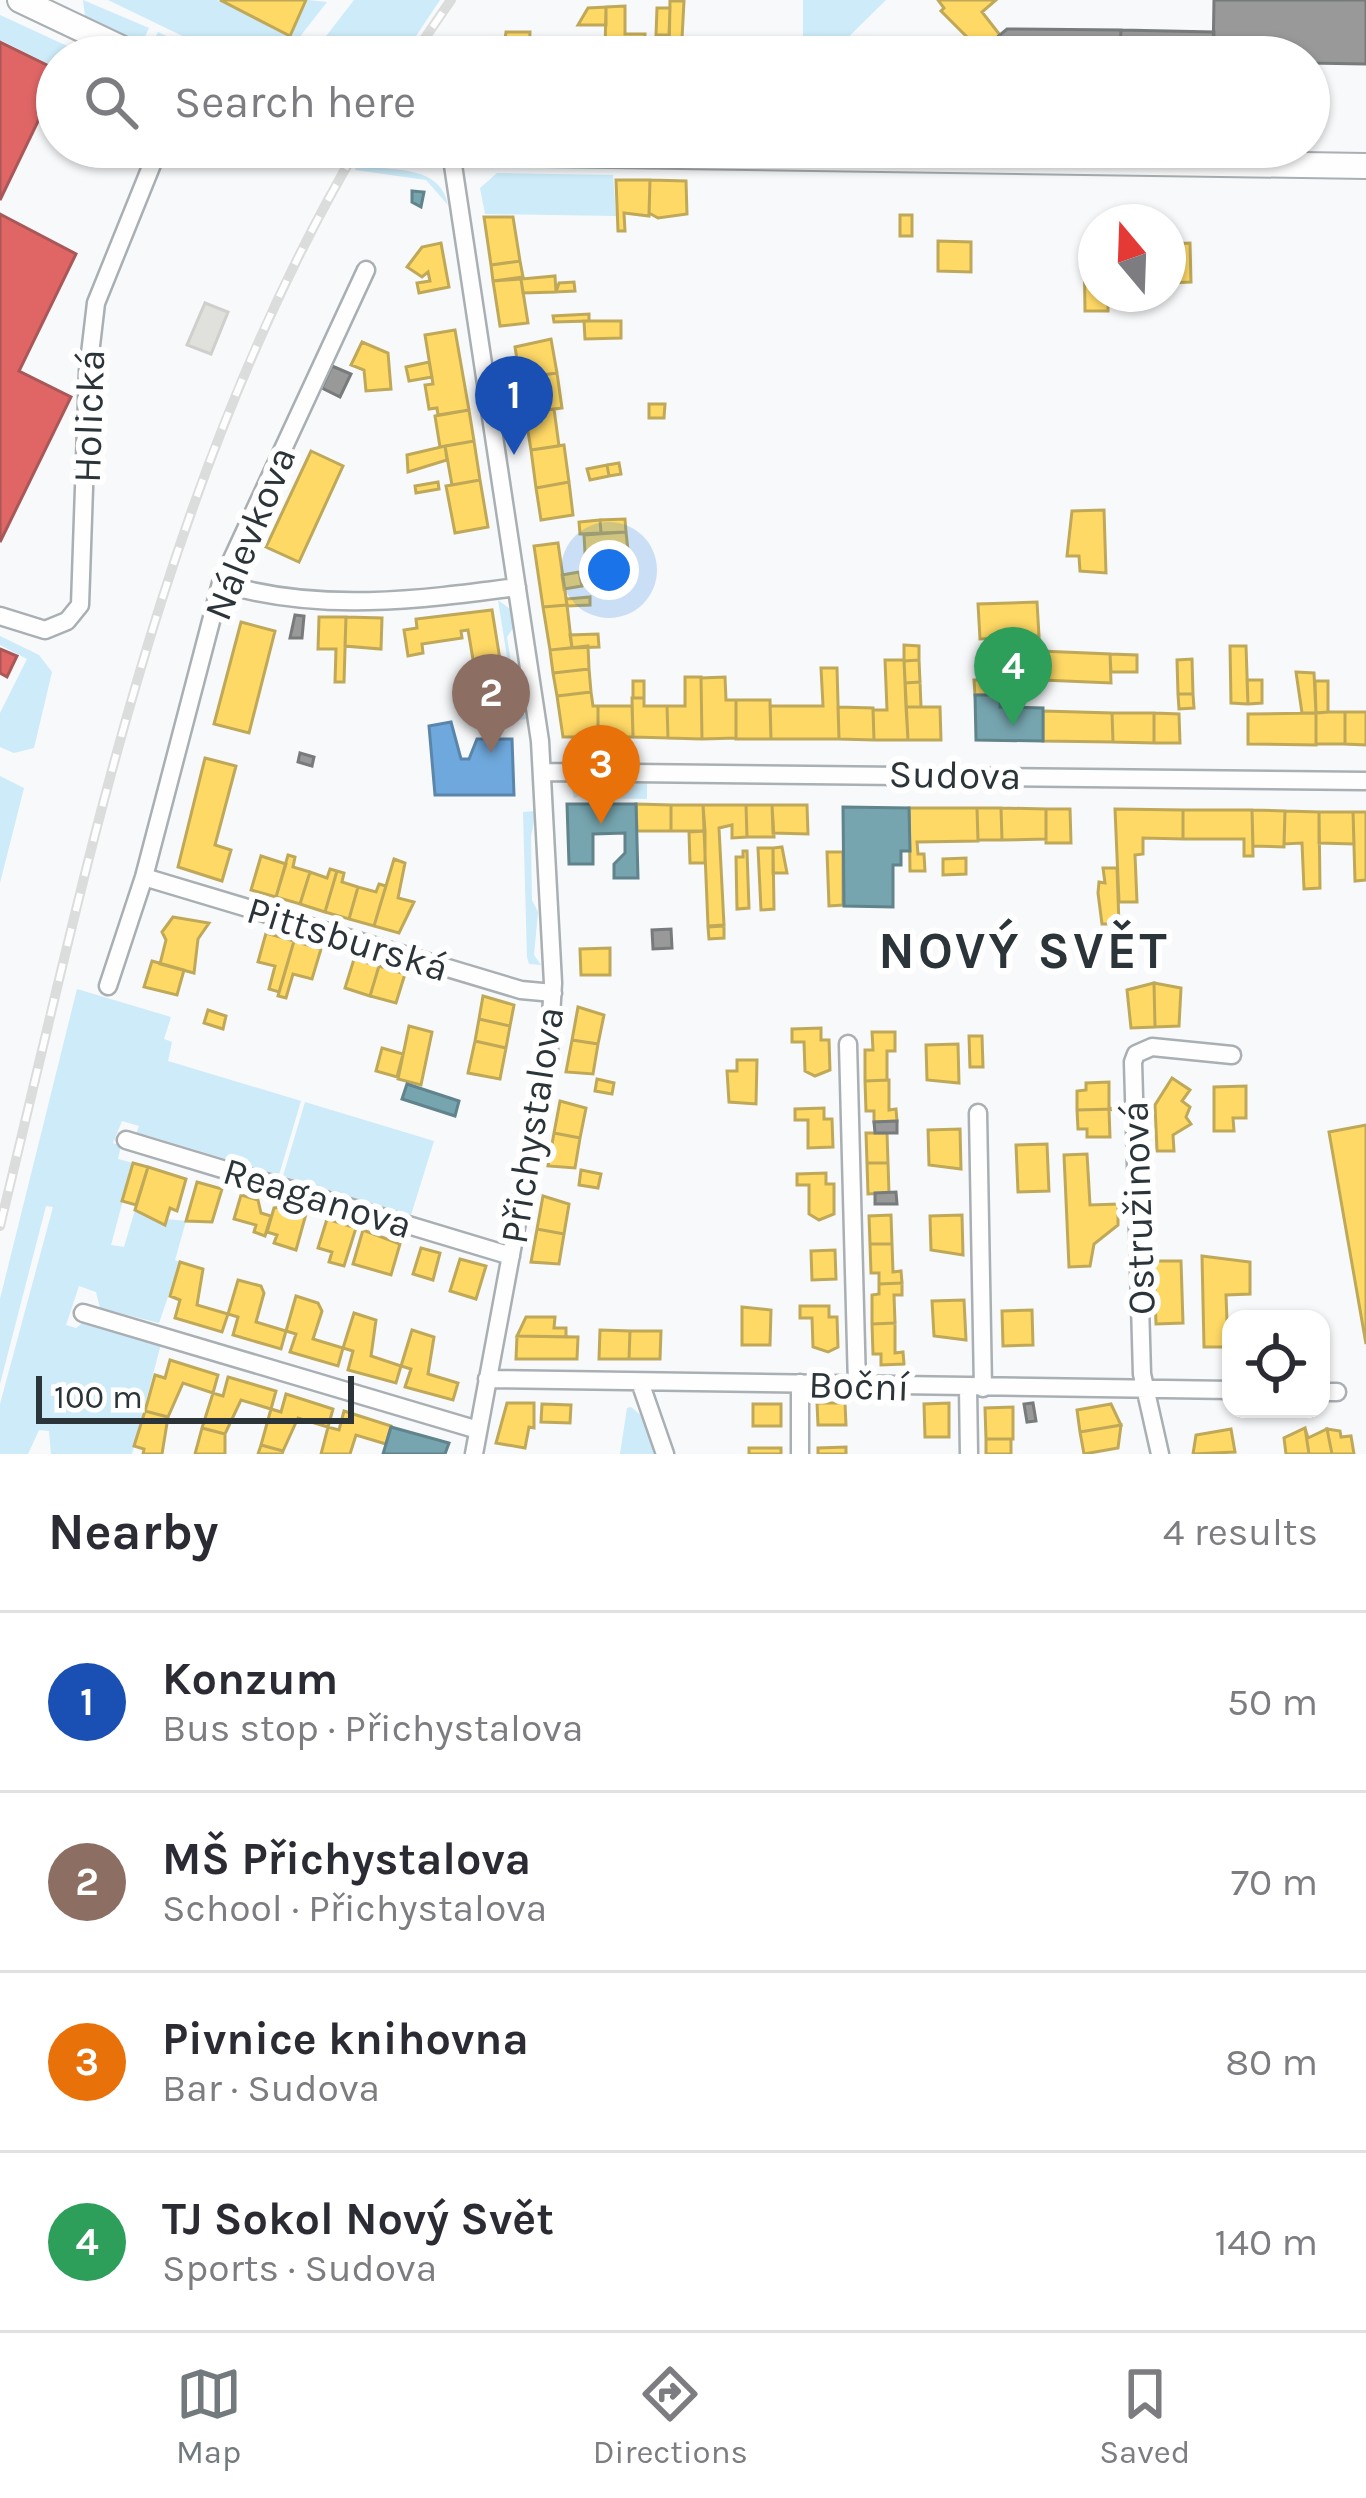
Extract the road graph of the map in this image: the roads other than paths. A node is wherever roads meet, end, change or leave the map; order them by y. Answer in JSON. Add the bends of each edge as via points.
{"nodes":[{"id":1,"x":20,"y":0,"type":"edge"},
{"id":2,"x":96,"y":36,"type":"edge"},
{"id":3,"x":1330,"y":165,"type":"edge"},
{"id":4,"x":1366,"y":166,"type":"edge"},
{"id":5,"x":150,"y":168,"type":"edge"},
{"id":6,"x":453,"y":168,"type":"edge"},
{"id":7,"x":366,"y":270,"type":"dead end"},
{"id":8,"x":220,"y":583,"type":"junction"},
{"id":9,"x":518,"y":587,"type":"junction"},
{"id":10,"x":0,"y":616,"type":"edge"},
{"id":11,"x":544,"y":772,"type":"junction"},
{"id":12,"x":1366,"y":781,"type":"edge"},
{"id":13,"x":144,"y":877,"type":"junction"},
{"id":14,"x":108,"y":986,"type":"dead end"},
{"id":15,"x":553,"y":993,"type":"junction"},
{"id":16,"x":848,"y":1044,"type":"dead end"},
{"id":17,"x":1232,"y":1055,"type":"dead end"},
{"id":18,"x":978,"y":1113,"type":"dead end"},
{"id":19,"x":126,"y":1140,"type":"dead end"},
{"id":20,"x":511,"y":1256,"type":"junction"},
{"id":21,"x":83,"y":1313,"type":"dead end"},
{"id":22,"x":488,"y":1379,"type":"junction"},
{"id":23,"x":800,"y":1383,"type":"junction"},
{"id":24,"x":641,"y":1385,"type":"junction"},
{"id":25,"x":857,"y":1385,"type":"junction"},
{"id":26,"x":1148,"y":1387,"type":"junction"},
{"id":27,"x":975,"y":1388,"type":"junction"},
{"id":28,"x":1222,"y":1390,"type":"edge"},
{"id":29,"x":478,"y":1430,"type":"junction"},
{"id":30,"x":474,"y":1454,"type":"edge"},
{"id":31,"x":665,"y":1454,"type":"edge"},
{"id":32,"x":800,"y":1454,"type":"edge"},
{"id":33,"x":969,"y":1454,"type":"edge"},
{"id":34,"x":1160,"y":1454,"type":"edge"}],
"edges":[{"from":1,"to":2,"type":"street"},
{"from":3,"to":4,"type":"street"},
{"from":5,"to":10,"type":"street","name":"Holická","via":[[94,318],[80,605],[45,630]]},
{"from":6,"to":9,"type":"street","name":"Přichystalova"},
{"from":7,"to":8,"type":"street","name":"Nálevkova"},
{"from":8,"to":9,"type":"street","via":[[367,601]]},
{"from":8,"to":13,"type":"street","name":"Nálevkova"},
{"from":9,"to":11,"type":"street","name":"Přichystalova"},
{"from":11,"to":12,"type":"street","name":"Sudova"},
{"from":11,"to":15,"type":"street","name":"Přichystalova"},
{"from":13,"to":14,"type":"street","name":"Nálevkova"},
{"from":13,"to":15,"type":"street","name":"Pittsburská"},
{"from":15,"to":20,"type":"street","name":"Přichystalova"},
{"from":16,"to":25,"type":"street"},
{"from":17,"to":26,"type":"street","name":"Ostružinová","via":[[1152,1048],[1133,1063]]},
{"from":18,"to":27,"type":"street"},
{"from":19,"to":20,"type":"street","name":"Reaganova"},
{"from":20,"to":22,"type":"street","name":"Přichystalova"},
{"from":21,"to":29,"type":"street"},
{"from":22,"to":24,"type":"street","name":"Boční"},
{"from":22,"to":29,"type":"street","name":"Přichystalova"},
{"from":23,"to":24,"type":"street","name":"Boční","via":[[673,1378]]},
{"from":23,"to":25,"type":"street","name":"Boční"},
{"from":23,"to":32,"type":"street"},
{"from":24,"to":31,"type":"street"},
{"from":25,"to":27,"type":"street","name":"Boční"},
{"from":26,"to":27,"type":"street","name":"Boční"},
{"from":26,"to":28,"type":"street","name":"Boční"},
{"from":26,"to":34,"type":"street"},
{"from":27,"to":33,"type":"street"},
{"from":29,"to":30,"type":"street","name":"Přichystalova"}]}
